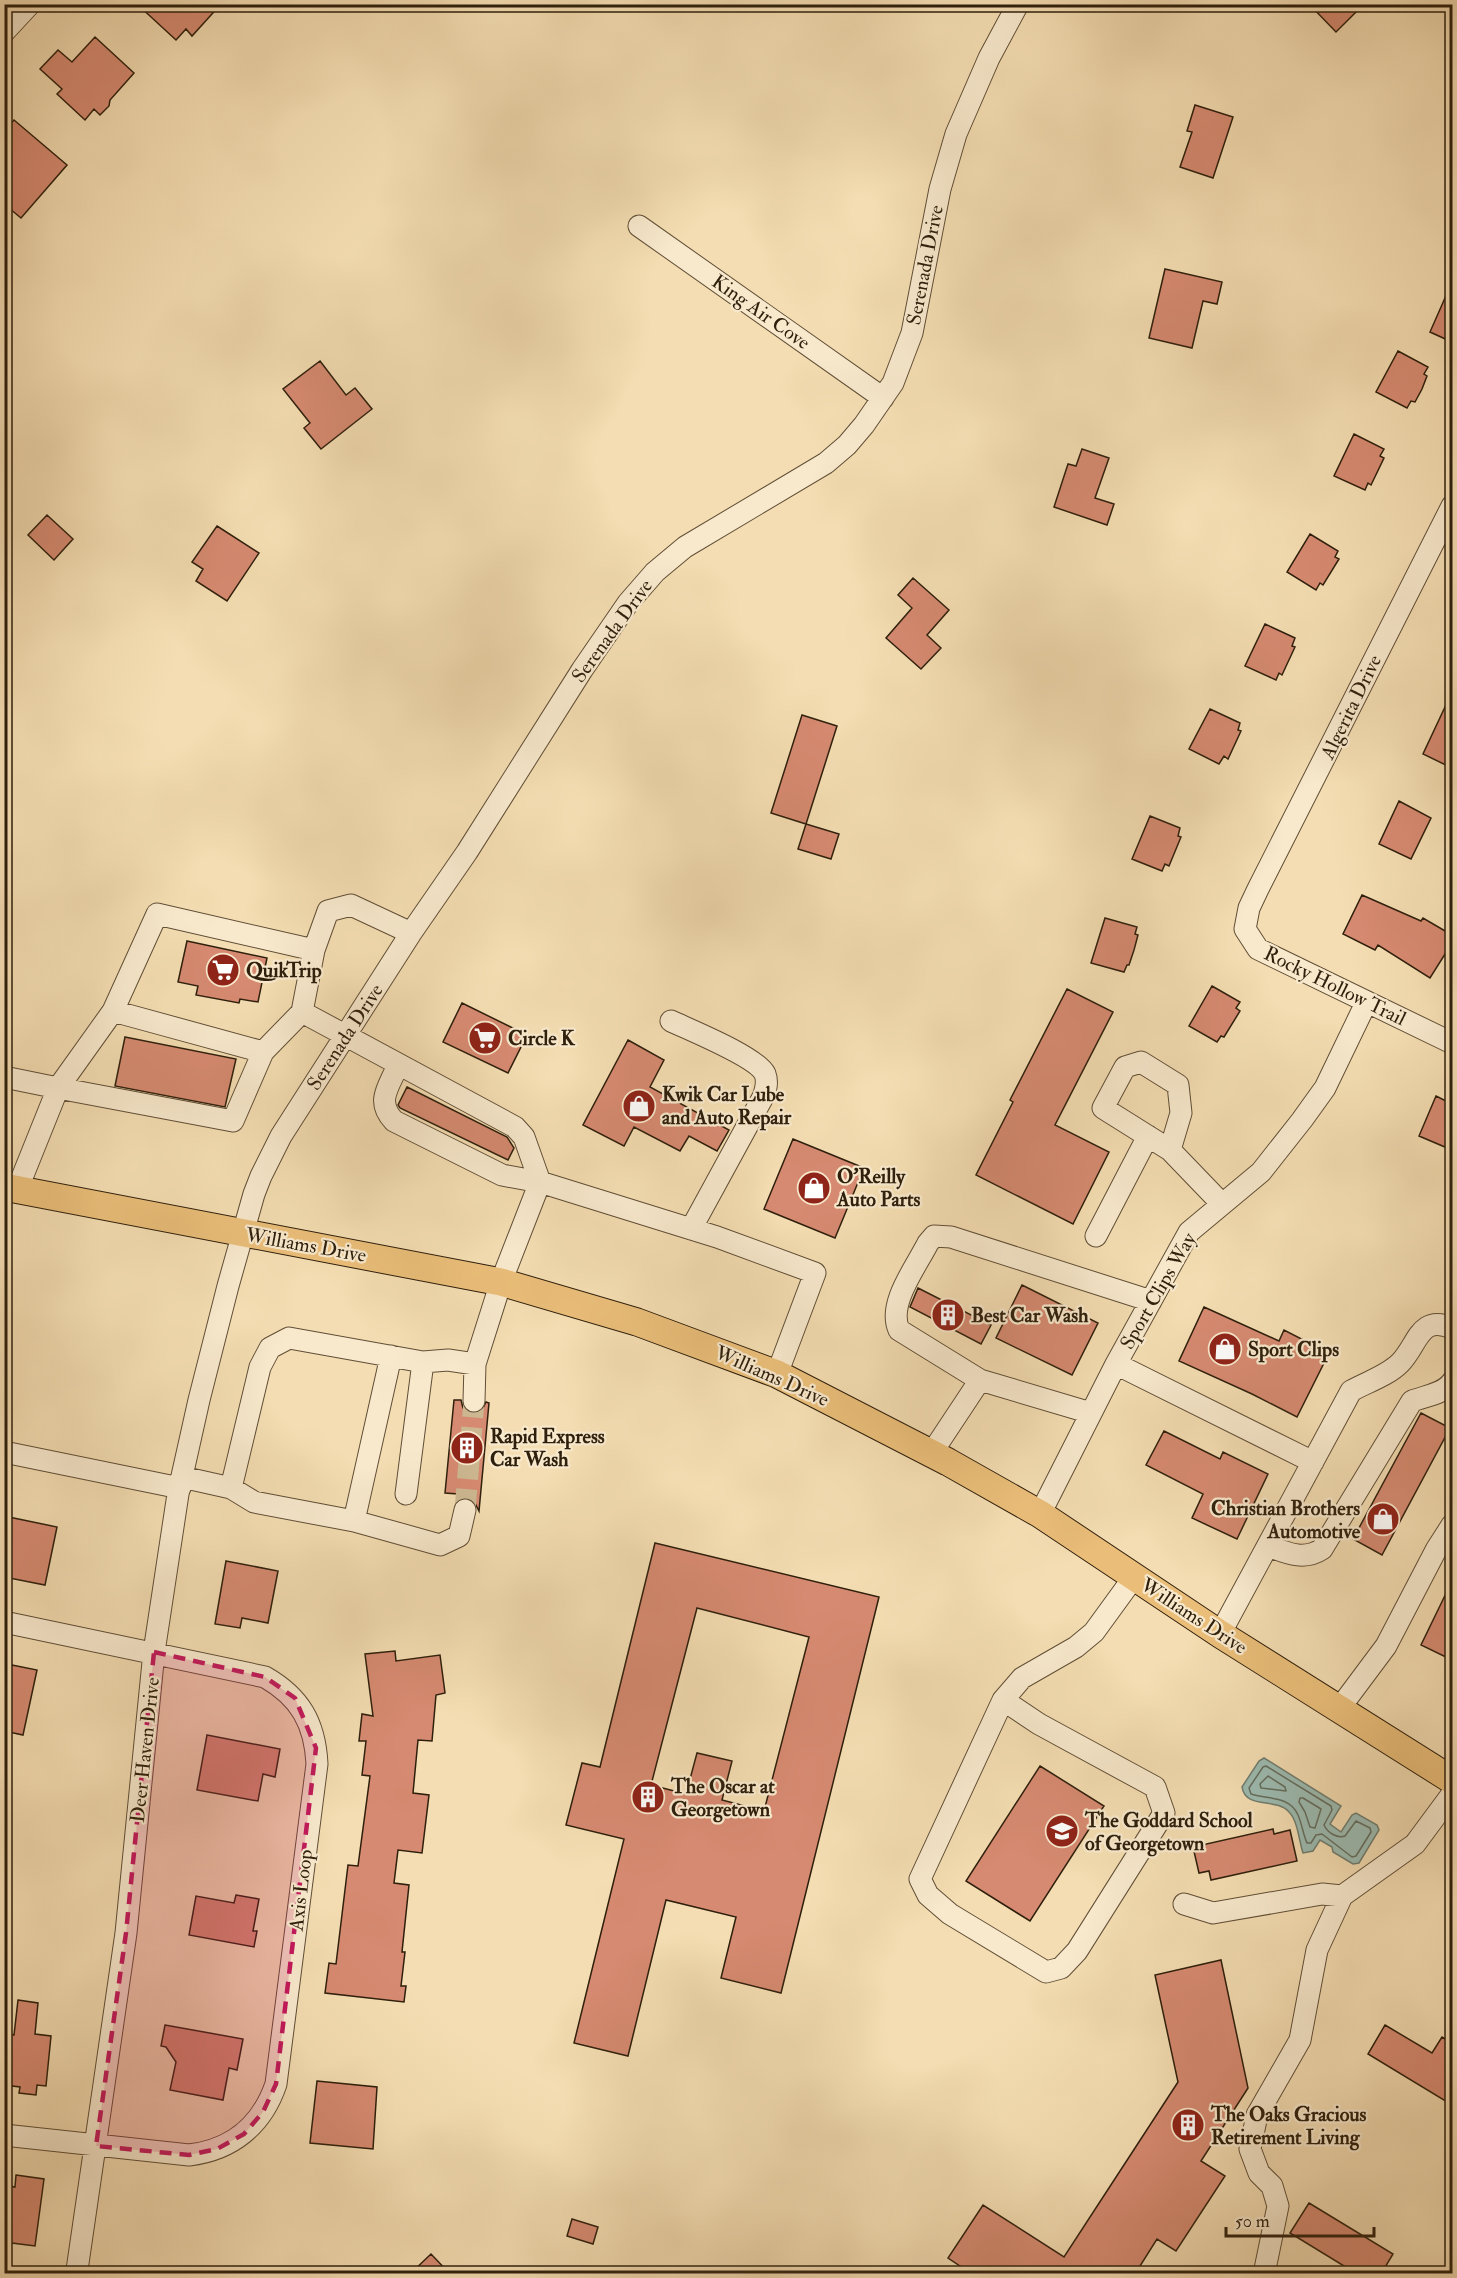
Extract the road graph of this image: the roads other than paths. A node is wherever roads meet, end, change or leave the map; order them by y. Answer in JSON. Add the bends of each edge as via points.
{"nodes":[{"id":1,"x":30,"y":4,"type":"edge"},
{"id":2,"x":1017,"y":4,"type":"edge"},
{"id":3,"x":4,"y":32,"type":"edge"},
{"id":4,"x":639,"y":226,"type":"dead end"},
{"id":5,"x":883,"y":398,"type":"junction"},
{"id":6,"x":1452,"y":506,"type":"edge"},
{"id":7,"x":1249,"y":908,"type":"joint"},
{"id":8,"x":411,"y":933,"type":"junction"},
{"id":9,"x":314,"y":950,"type":"junction"},
{"id":10,"x":1366,"y":1003,"type":"junction"},
{"id":11,"x":113,"y":1011,"type":"junction"},
{"id":12,"x":302,"y":1012,"type":"junction"},
{"id":13,"x":670,"y":1020,"type":"dead end"},
{"id":14,"x":346,"y":1038,"type":"junction"},
{"id":15,"x":1452,"y":1043,"type":"edge"},
{"id":16,"x":263,"y":1052,"type":"junction"},
{"id":17,"x":398,"y":1065,"type":"junction"},
{"id":18,"x":4,"y":1077,"type":"edge"},
{"id":19,"x":58,"y":1088,"type":"junction"},
{"id":20,"x":1148,"y":1136,"type":"junction"},
{"id":21,"x":1170,"y":1150,"type":"junction"},
{"id":22,"x":540,"y":1182,"type":"junction"},
{"id":23,"x":11,"y":1188,"type":"edge"},
{"id":24,"x":1222,"y":1204,"type":"junction"},
{"id":25,"x":691,"y":1229,"type":"junction"},
{"id":26,"x":243,"y":1234,"type":"junction"},
{"id":27,"x":1096,"y":1236,"type":"dead end"},
{"id":28,"x":501,"y":1282,"type":"junction"},
{"id":29,"x":1151,"y":1300,"type":"junction"},
{"id":30,"x":1452,"y":1328,"type":"edge"},
{"id":31,"x":391,"y":1356,"type":"junction"},
{"id":32,"x":423,"y":1362,"type":"junction"},
{"id":33,"x":475,"y":1364,"type":"junction"},
{"id":34,"x":1116,"y":1364,"type":"junction"},
{"id":35,"x":777,"y":1374,"type":"junction"},
{"id":36,"x":980,"y":1380,"type":"junction"},
{"id":37,"x":1452,"y":1382,"type":"edge"},
{"id":38,"x":474,"y":1401,"type":"tunnel mouth"},
{"id":39,"x":1091,"y":1413,"type":"junction"},
{"id":40,"x":4,"y":1452,"type":"edge"},
{"id":41,"x":931,"y":1454,"type":"junction"},
{"id":42,"x":1313,"y":1462,"type":"junction"},
{"id":43,"x":181,"y":1482,"type":"junction"},
{"id":44,"x":231,"y":1488,"type":"junction"},
{"id":45,"x":406,"y":1494,"type":"dead end"},
{"id":46,"x":465,"y":1510,"type":"tunnel mouth"},
{"id":47,"x":1040,"y":1514,"type":"junction"},
{"id":48,"x":354,"y":1521,"type":"junction"},
{"id":49,"x":1452,"y":1525,"type":"edge"},
{"id":50,"x":1268,"y":1546,"type":"junction"},
{"id":51,"x":1134,"y":1577,"type":"junction"},
{"id":52,"x":4,"y":1622,"type":"edge"},
{"id":53,"x":1220,"y":1634,"type":"junction"},
{"id":54,"x":154,"y":1653,"type":"junction"},
{"id":55,"x":1004,"y":1700,"type":"junction"},
{"id":56,"x":1339,"y":1709,"type":"junction"},
{"id":57,"x":1452,"y":1780,"type":"edge"},
{"id":58,"x":1452,"y":1794,"type":"edge"},
{"id":59,"x":1341,"y":1896,"type":"junction"},
{"id":60,"x":1184,"y":1904,"type":"dead end"},
{"id":61,"x":4,"y":2135,"type":"edge"},
{"id":62,"x":96,"y":2146,"type":"junction"},
{"id":63,"x":77,"y":2270,"type":"dead end"},
{"id":64,"x":1264,"y":2274,"type":"edge"}],
"edges":[{"from":1,"to":3,"type":"street"},
{"from":2,"to":5,"type":"street","name":"Serenada Drive","via":[[956,134],[940,189],[912,333],[893,383]]},
{"from":4,"to":5,"type":"street","name":"King Air Cove"},
{"from":5,"to":8,"type":"street","name":"Serenada Drive","via":[[864,425],[826,463],[709,531],[655,572],[628,603],[588,662]]},
{"from":6,"to":7,"type":"street","name":"Algerita Drive"},
{"from":7,"to":10,"type":"street","name":"Rocky Hollow Trail","via":[[1245,928],[1258,949]]},
{"from":8,"to":9,"type":"street","via":[[351,905],[328,911]]},
{"from":8,"to":14,"type":"street","name":"Serenada Drive"},
{"from":9,"to":11,"type":"street","via":[[158,914]]},
{"from":9,"to":12,"type":"street"},
{"from":10,"to":15,"type":"street","name":"Rocky Hollow Trail"},
{"from":10,"to":24,"type":"street","name":"Sport Clips Way","via":[[1325,1088],[1261,1172]]},
{"from":11,"to":16,"type":"street"},
{"from":11,"to":19,"type":"street"},
{"from":12,"to":14,"type":"street"},
{"from":12,"to":16,"type":"street"},
{"from":13,"to":25,"type":"street","via":[[754,1061],[765,1073],[767,1085]]},
{"from":14,"to":17,"type":"street"},
{"from":14,"to":26,"type":"street","name":"Serenada Drive","via":[[270,1156]]},
{"from":16,"to":19,"type":"street","via":[[233,1121]]},
{"from":17,"to":22,"type":"street","via":[[515,1127],[524,1137]]},
{"from":17,"to":22,"type":"street","via":[[383,1099],[394,1121],[502,1175]]},
{"from":18,"to":19,"type":"street"},
{"from":19,"to":23,"type":"street"},
{"from":20,"to":21,"type":"street"},
{"from":20,"to":21,"type":"street","via":[[1103,1108],[1125,1067],[1142,1062],[1178,1085],[1180,1113]]},
{"from":20,"to":27,"type":"street"},
{"from":21,"to":24,"type":"street"},
{"from":22,"to":25,"type":"street"},
{"from":22,"to":28,"type":"street"},
{"from":23,"to":26,"type":"main road","name":"Williams Drive"},
{"from":24,"to":29,"type":"street","name":"Sport Clips Way","via":[[1189,1232]]},
{"from":25,"to":35,"type":"street","via":[[815,1273]]},
{"from":26,"to":28,"type":"main road","name":"Williams Drive"},
{"from":26,"to":43,"type":"street","name":"Deer Haven Drive","via":[[198,1400]]},
{"from":28,"to":33,"type":"street"},
{"from":28,"to":35,"type":"main road","name":"Williams Drive","via":[[637,1322]]},
{"from":29,"to":34,"type":"street","name":"Sport Clips Way"},
{"from":29,"to":36,"type":"street","via":[[951,1237],[934,1236],[898,1300],[896,1324],[898,1330]]},
{"from":30,"to":42,"type":"street","via":[[1431,1325],[1422,1330],[1401,1362],[1382,1377],[1351,1391]]},
{"from":31,"to":32,"type":"street"},
{"from":31,"to":44,"type":"street","via":[[289,1338],[270,1348],[260,1367]]},
{"from":31,"to":48,"type":"street"},
{"from":32,"to":33,"type":"street"},
{"from":32,"to":45,"type":"street"},
{"from":33,"to":38,"type":"street"},
{"from":34,"to":39,"type":"street","name":"Sport Clips Way"},
{"from":34,"to":42,"type":"street"},
{"from":35,"to":41,"type":"main road","name":"Williams Drive"},
{"from":36,"to":39,"type":"street"},
{"from":36,"to":41,"type":"street"},
{"from":37,"to":50,"type":"street","via":[[1436,1394],[1412,1401],[1322,1549],[1299,1556]]},
{"from":39,"to":47,"type":"street","name":"Sport Clips Way"},
{"from":40,"to":43,"type":"street"},
{"from":41,"to":47,"type":"main road","name":"Williams Drive"},
{"from":42,"to":50,"type":"street"},
{"from":43,"to":44,"type":"street"},
{"from":43,"to":54,"type":"street","name":"Deer Haven Drive"},
{"from":44,"to":48,"type":"street","via":[[254,1502]]},
{"from":46,"to":48,"type":"street","via":[[459,1536],[440,1545]]},
{"from":47,"to":51,"type":"main road","name":"Williams Drive"},
{"from":49,"to":56,"type":"street","via":[[1386,1646]]},
{"from":50,"to":53,"type":"street"},
{"from":51,"to":53,"type":"main road","name":"Williams Drive"},
{"from":51,"to":55,"type":"street","via":[[1094,1632],[1022,1678]]},
{"from":52,"to":54,"type":"street","name":"Axis Loop"},
{"from":53,"to":56,"type":"main road","name":"Williams Drive"},
{"from":54,"to":62,"type":"street","name":"Deer Haven Drive","via":[[126,1933]]},
{"from":54,"to":62,"type":"street","name":"Axis Loop","via":[[252,1673],[279,1684],[301,1707],[312,1733],[317,1764],[278,2067],[270,2100],[244,2134],[202,2153]]},
{"from":55,"to":55,"type":"street","via":[[920,1879],[928,1895],[950,1914],[1046,1972],[1061,1968],[1077,1951],[1164,1813],[1155,1787],[1039,1724]]},
{"from":56,"to":57,"type":"main road","name":"Williams Drive"},
{"from":58,"to":59,"type":"street","via":[[1414,1844]]},
{"from":59,"to":60,"type":"street","via":[[1322,1894],[1213,1914]]},
{"from":59,"to":64,"type":"street","via":[[1317,1950],[1300,2040],[1257,2115],[1250,2149],[1259,2173],[1272,2186],[1278,2206]]},
{"from":61,"to":62,"type":"street","name":"Axis Loop"},
{"from":62,"to":63,"type":"street","name":"Deer Haven Drive"}]}
